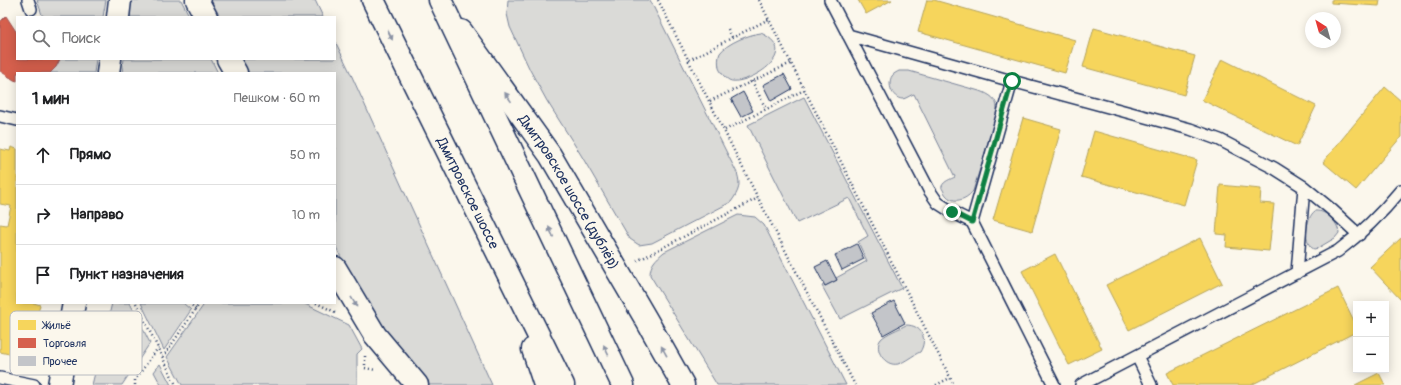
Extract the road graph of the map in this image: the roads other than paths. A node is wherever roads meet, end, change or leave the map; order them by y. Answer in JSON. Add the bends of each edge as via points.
{"nodes":[{"id":1,"x":120,"y":0,"type":"edge"},
{"id":2,"x":197,"y":0,"type":"edge"},
{"id":3,"x":373,"y":0,"type":"edge"},
{"id":4,"x":830,"y":0,"type":"edge"},
{"id":5,"x":442,"y":3,"type":"edge"},
{"id":6,"x":118,"y":16,"type":"edge"},
{"id":7,"x":205,"y":16,"type":"edge"},
{"id":8,"x":848,"y":35,"type":"junction"},
{"id":9,"x":110,"y":60,"type":"edge"},
{"id":10,"x":229,"y":60,"type":"edge"},
{"id":11,"x":108,"y":72,"type":"edge"},
{"id":12,"x":235,"y":72,"type":"edge"},
{"id":13,"x":1012,"y":81,"type":"junction"},
{"id":14,"x":0,"y":116,"type":"edge"},
{"id":15,"x":16,"y":120,"type":"edge"},
{"id":16,"x":1304,"y":188,"type":"junction"},
{"id":17,"x":1401,"y":190,"type":"edge"},
{"id":18,"x":972,"y":222,"type":"junction"},
{"id":19,"x":1359,"y":234,"type":"junction"},
{"id":20,"x":503,"y":263,"type":"junction"},
{"id":21,"x":336,"y":270,"type":"edge"},
{"id":22,"x":1297,"y":273,"type":"junction"},
{"id":23,"x":1137,"y":356,"type":"junction"},
{"id":24,"x":61,"y":375,"type":"edge"},
{"id":25,"x":0,"y":378,"type":"edge"},
{"id":26,"x":34,"y":385,"type":"edge"},
{"id":27,"x":59,"y":385,"type":"edge"},
{"id":28,"x":417,"y":385,"type":"edge"},
{"id":29,"x":545,"y":385,"type":"edge"},
{"id":30,"x":563,"y":385,"type":"edge"},
{"id":31,"x":623,"y":385,"type":"edge"},
{"id":32,"x":683,"y":385,"type":"edge"},
{"id":33,"x":1054,"y":385,"type":"edge"},
{"id":34,"x":1081,"y":385,"type":"edge"},
{"id":35,"x":1151,"y":385,"type":"edge"}],
"edges":[{"from":1,"to":6,"type":"main road"},
{"from":2,"to":7,"type":"main road"},
{"from":3,"to":20,"type":"main road","name":"Дмитровское шоссе","one_way":true},
{"from":4,"to":8,"type":"lane"},
{"from":31,"to":5,"type":"main road","one_way":true},
{"from":32,"to":5,"type":"main road","name":"Дмитровское шоссе (дублёр)","one_way":true,"via":[[550,155]]},
{"from":8,"to":13,"type":"lane"},
{"from":8,"to":18,"type":"lane","via":[[929,190],[938,203]]},
{"from":9,"to":11,"type":"main road"},
{"from":10,"to":12,"type":"main road"},
{"from":13,"to":16,"type":"lane","via":[[1190,129],[1248,154]]},
{"from":13,"to":18,"type":"lane"},
{"from":14,"to":15,"type":"lane"},
{"from":16,"to":19,"type":"lane"},
{"from":16,"to":22,"type":"lane"},
{"from":17,"to":19,"type":"lane"},
{"from":18,"to":33,"type":"lane"},
{"from":19,"to":22,"type":"lane","via":[[1338,251]]},
{"from":20,"to":29,"type":"main road"},
{"from":20,"to":30,"type":"main road","name":"Дмитровское шоссе"},
{"from":21,"to":28,"type":"main road","one_way":true,"via":[[375,335]]},
{"from":22,"to":23,"type":"lane"},
{"from":23,"to":34,"type":"lane"},
{"from":23,"to":35,"type":"lane"},
{"from":24,"to":27,"type":"main road"},
{"from":25,"to":26,"type":"lane"}]}
